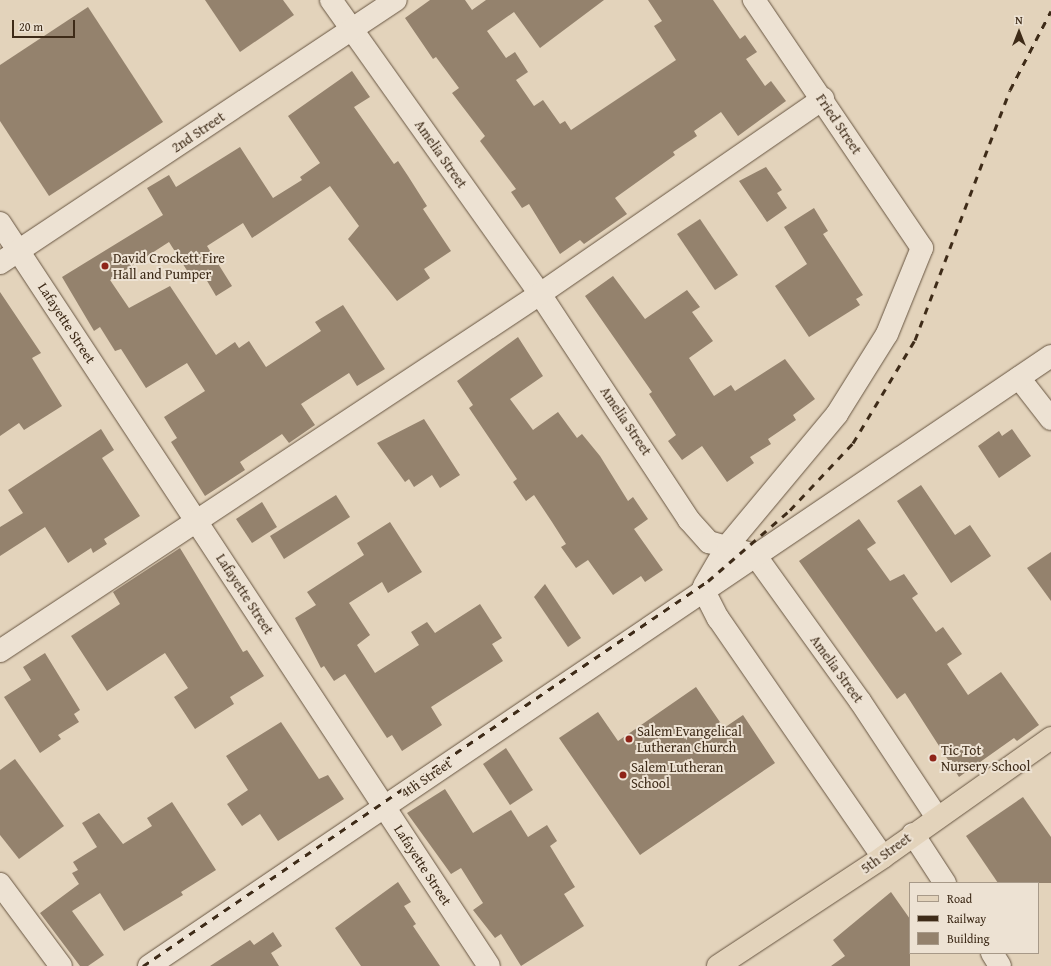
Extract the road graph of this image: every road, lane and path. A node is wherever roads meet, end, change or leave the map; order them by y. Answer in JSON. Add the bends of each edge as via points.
{"nodes":[{"id":1,"x":331,"y":0,"type":"edge"},
{"id":2,"x":396,"y":0,"type":"edge"},
{"id":3,"x":754,"y":0,"type":"edge"},
{"id":4,"x":353,"y":30,"type":"junction"},
{"id":5,"x":823,"y":99,"type":"junction"},
{"id":6,"x":0,"y":223,"type":"edge"},
{"id":7,"x":19,"y":251,"type":"junction"},
{"id":8,"x":0,"y":263,"type":"edge"},
{"id":9,"x":540,"y":294,"type":"junction"},
{"id":10,"x":1051,"y":356,"type":"edge"},
{"id":11,"x":1019,"y":378,"type":"junction"},
{"id":12,"x":1051,"y":419,"type":"edge"},
{"id":13,"x":198,"y":521,"type":"junction"},
{"id":14,"x":728,"y":545,"type":"junction"},
{"id":15,"x":755,"y":555,"type":"junction"},
{"id":16,"x":703,"y":589,"type":"junction"},
{"id":17,"x":0,"y":651,"type":"edge"},
{"id":18,"x":1051,"y":738,"type":"edge"},
{"id":19,"x":384,"y":807,"type":"junction"},
{"id":20,"x":936,"y":816,"type":"junction"},
{"id":21,"x":913,"y":834,"type":"junction"},
{"id":22,"x":883,"y":857,"type":"junction"},
{"id":23,"x":944,"y":882,"type":"edge"},
{"id":24,"x":0,"y":884,"type":"edge"},
{"id":25,"x":993,"y":954,"type":"edge"},
{"id":26,"x":61,"y":966,"type":"edge"},
{"id":27,"x":149,"y":966,"type":"edge"},
{"id":28,"x":489,"y":966,"type":"edge"},
{"id":29,"x":718,"y":966,"type":"edge"},
{"id":30,"x":1000,"y":966,"type":"edge"}],
"edges":[{"from":1,"to":4,"type":"street","name":"Amelia Street"},
{"from":2,"to":4,"type":"street","name":"2nd Street"},
{"from":3,"to":5,"type":"street","name":"Fried Street"},
{"from":4,"to":7,"type":"street","name":"2nd Street"},
{"from":4,"to":9,"type":"street","name":"Amelia Street"},
{"from":5,"to":9,"type":"street"},
{"from":5,"to":14,"type":"street","name":"Fried Street","via":[[922,248],[887,334],[837,414]]},
{"from":6,"to":7,"type":"street","name":"Lafayette Street"},
{"from":7,"to":8,"type":"street","name":"2nd Street"},
{"from":7,"to":13,"type":"street","name":"Lafayette Street"},
{"from":9,"to":13,"type":"street"},
{"from":9,"to":14,"type":"street","name":"Amelia Street","via":[[689,520],[709,542]]},
{"from":10,"to":11,"type":"street","name":"4th Street"},
{"from":11,"to":12,"type":"street"},
{"from":11,"to":15,"type":"street","name":"4th Street"},
{"from":13,"to":17,"type":"street"},
{"from":13,"to":19,"type":"street","name":"Lafayette Street"},
{"from":14,"to":15,"type":"street","name":"Amelia Street"},
{"from":14,"to":16,"type":"street"},
{"from":15,"to":16,"type":"street","name":"4th Street"},
{"from":15,"to":20,"type":"street","name":"Amelia Street","via":[[860,701]]},
{"from":16,"to":19,"type":"street","name":"4th Street"},
{"from":16,"to":22,"type":"street","via":[[718,618]]},
{"from":18,"to":20,"type":"main road","name":"5th Street"},
{"from":19,"to":27,"type":"street","name":"4th Street"},
{"from":19,"to":28,"type":"street","name":"Lafayette Street"},
{"from":20,"to":21,"type":"main road","name":"5th Street"},
{"from":21,"to":22,"type":"main road","name":"5th Street"},
{"from":21,"to":23,"type":"street"},
{"from":22,"to":29,"type":"main road","name":"5th Street"},
{"from":24,"to":26,"type":"street"},
{"from":25,"to":30,"type":"street"}]}
